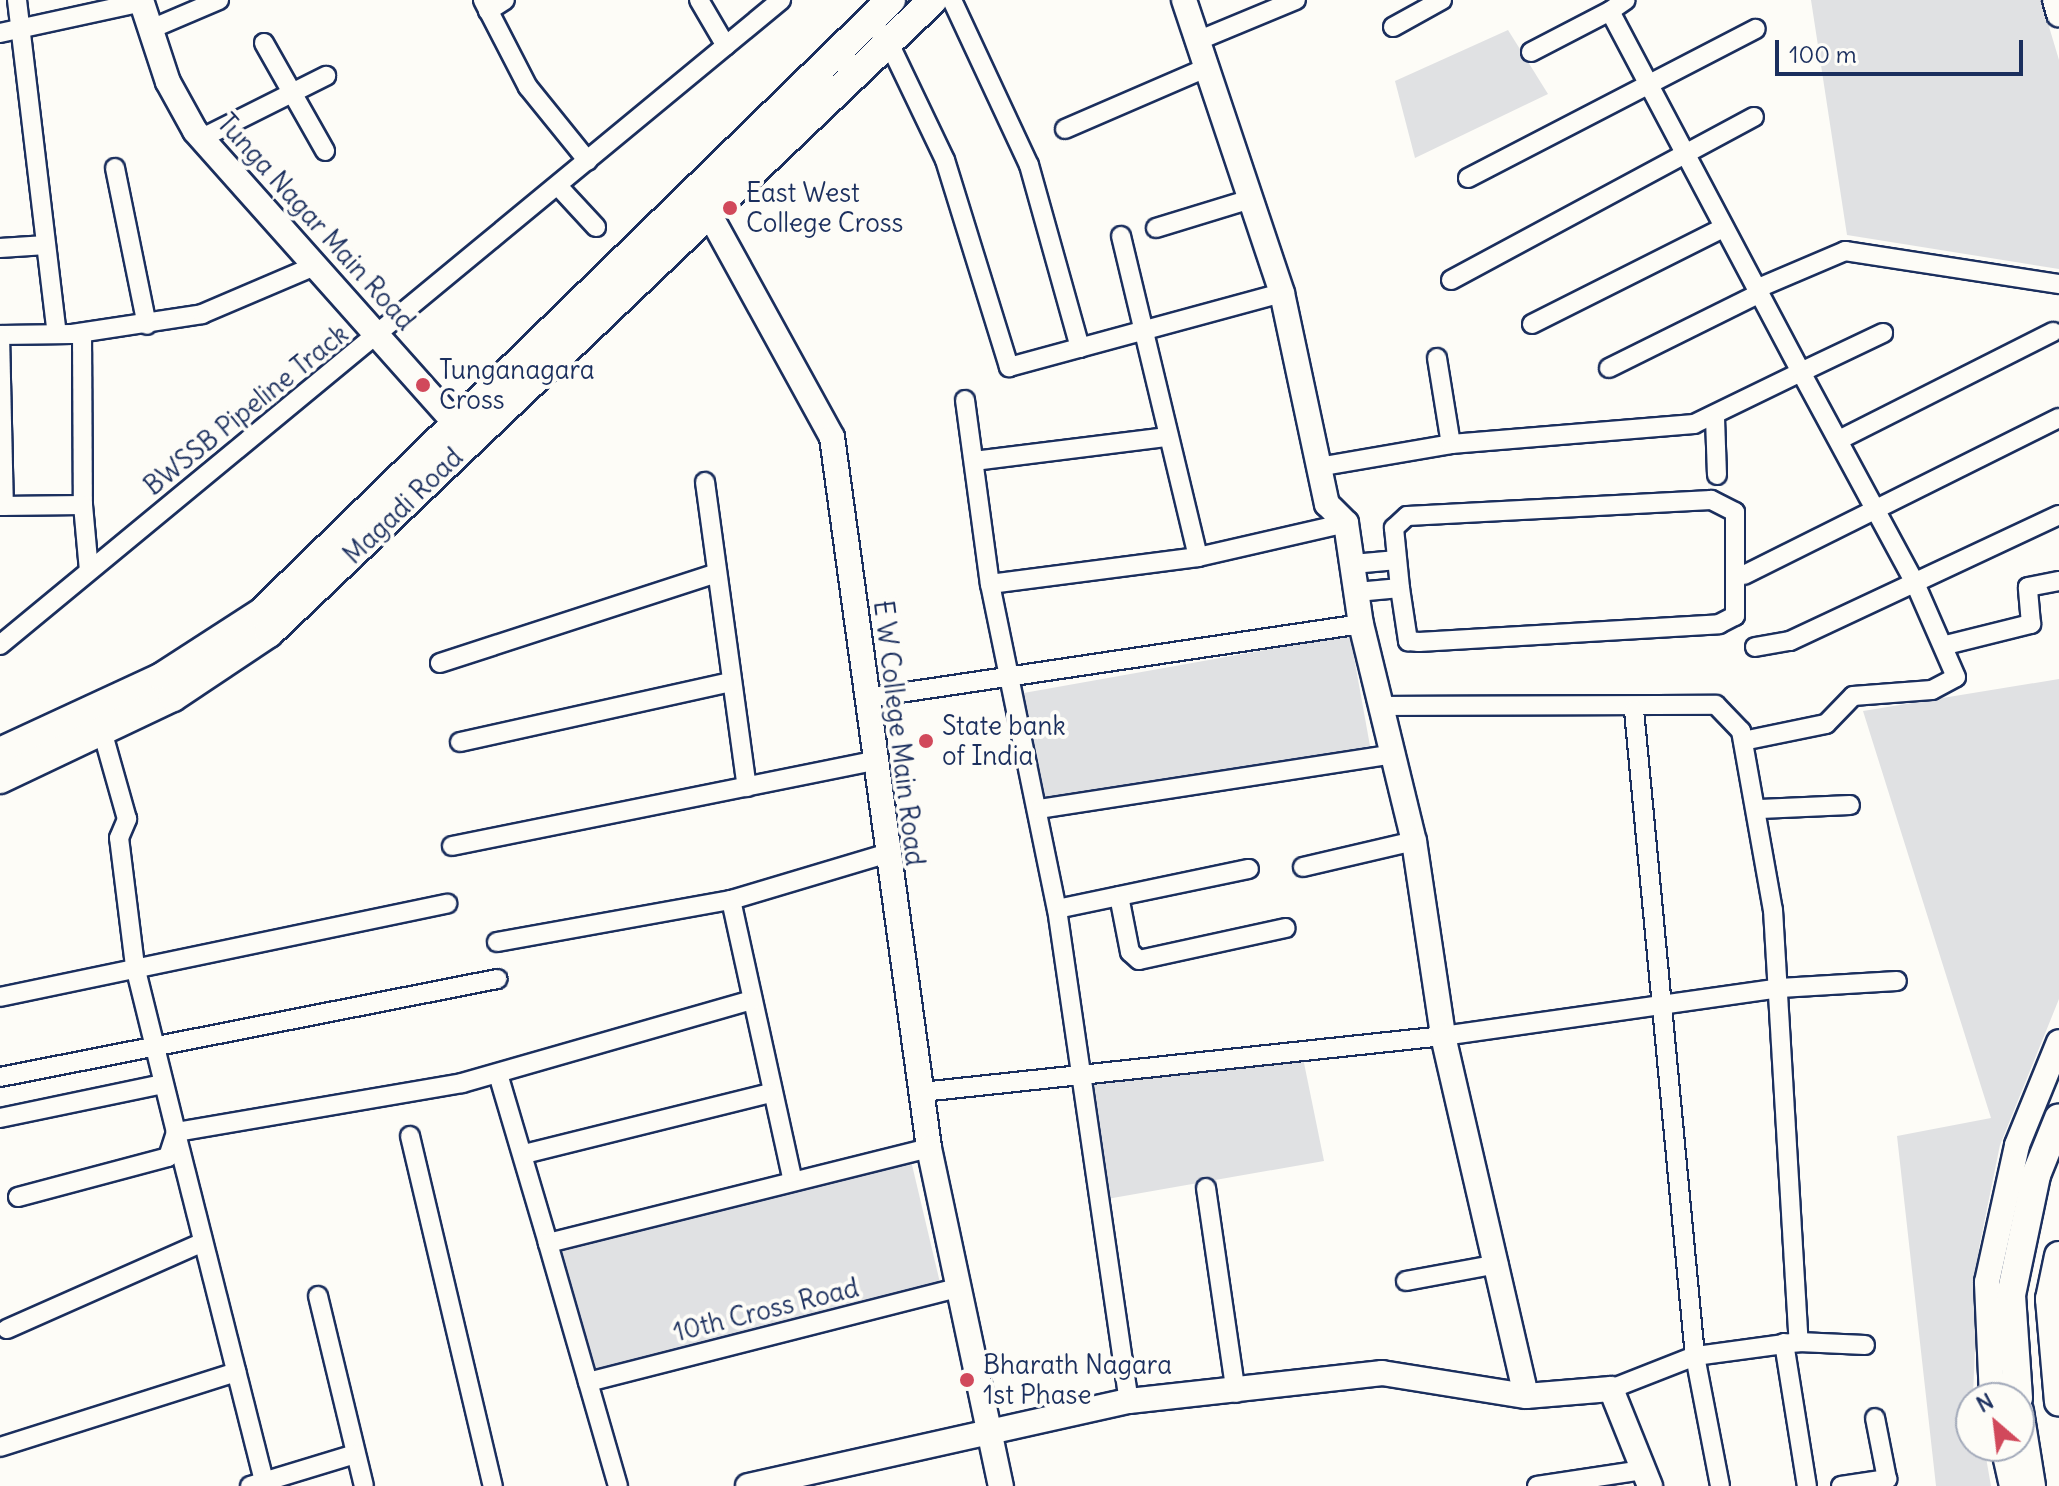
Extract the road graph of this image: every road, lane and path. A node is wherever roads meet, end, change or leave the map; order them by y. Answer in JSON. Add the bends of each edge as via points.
{"nodes":[{"id":1,"x":17,"y":0,"type":"edge"},
{"id":2,"x":219,"y":0,"type":"edge"},
{"id":3,"x":505,"y":0,"type":"edge"},
{"id":4,"x":699,"y":0,"type":"edge"},
{"id":5,"x":781,"y":0,"type":"edge"},
{"id":6,"x":891,"y":0,"type":"edge"},
{"id":7,"x":933,"y":0,"type":"edge"},
{"id":8,"x":952,"y":0,"type":"edge"},
{"id":9,"x":1184,"y":0,"type":"edge"},
{"id":10,"x":1296,"y":0,"type":"edge"},
{"id":11,"x":1442,"y":0,"type":"edge"},
{"id":12,"x":1626,"y":0,"type":"edge"},
{"id":13,"x":2055,"y":0,"type":"edge"},
{"id":14,"x":142,"y":1,"type":"edge"},
{"id":15,"x":485,"y":6,"type":"edge"},
{"id":16,"x":1610,"y":11,"type":"junction"},
{"id":17,"x":2059,"y":14,"type":"edge"},
{"id":18,"x":868,"y":20,"type":"junction"},
{"id":19,"x":1393,"y":27,"type":"dead end"},
{"id":20,"x":151,"y":29,"type":"junction"},
{"id":21,"x":1756,"y":29,"type":"dead end"},
{"id":22,"x":22,"y":30,"type":"junction"},
{"id":23,"x":0,"y":33,"type":"edge"},
{"id":24,"x":888,"y":41,"type":"junction"},
{"id":25,"x":1197,"y":41,"type":"junction"},
{"id":26,"x":264,"y":43,"type":"dead end"},
{"id":27,"x":726,"y":46,"type":"junction"},
{"id":28,"x":1531,"y":52,"type":"dead end"},
{"id":29,"x":1206,"y":68,"type":"junction"},
{"id":30,"x":326,"y":76,"type":"dead end"},
{"id":31,"x":1652,"y":86,"type":"junction"},
{"id":32,"x":292,"y":93,"type":"junction"},
{"id":33,"x":1754,"y":117,"type":"dead end"},
{"id":34,"x":1065,"y":129,"type":"dead end"},
{"id":35,"x":202,"y":138,"type":"junction"},
{"id":36,"x":325,"y":151,"type":"dead end"},
{"id":37,"x":1685,"y":154,"type":"junction"},
{"id":38,"x":588,"y":161,"type":"junction"},
{"id":39,"x":115,"y":168,"type":"dead end"},
{"id":40,"x":1468,"y":178,"type":"dead end"},
{"id":41,"x":558,"y":186,"type":"junction"},
{"id":42,"x":695,"y":190,"type":"junction"},
{"id":43,"x":1251,"y":199,"type":"junction"},
{"id":44,"x":711,"y":213,"type":"junction"},
{"id":45,"x":596,"y":227,"type":"dead end"},
{"id":46,"x":1156,"y":228,"type":"dead end"},
{"id":47,"x":1723,"y":228,"type":"junction"},
{"id":48,"x":1121,"y":236,"type":"dead end"},
{"id":49,"x":46,"y":245,"type":"junction"},
{"id":50,"x":0,"y":248,"type":"edge"},
{"id":51,"x":312,"y":267,"type":"junction"},
{"id":52,"x":1451,"y":280,"type":"dead end"},
{"id":53,"x":2059,"y":284,"type":"edge"},
{"id":54,"x":1757,"y":292,"type":"junction"},
{"id":55,"x":1282,"y":293,"type":"junction"},
{"id":56,"x":1532,"y":324,"type":"dead end"},
{"id":57,"x":147,"y":325,"type":"junction"},
{"id":58,"x":1143,"y":331,"type":"junction"},
{"id":59,"x":2053,"y":332,"type":"dead end"},
{"id":60,"x":82,"y":333,"type":"junction"},
{"id":61,"x":381,"y":333,"type":"junction"},
{"id":62,"x":1883,"y":333,"type":"dead end"},
{"id":63,"x":57,"y":334,"type":"junction"},
{"id":64,"x":0,"y":335,"type":"edge"},
{"id":65,"x":1080,"y":348,"type":"junction"},
{"id":66,"x":1437,"y":358,"type":"dead end"},
{"id":67,"x":1609,"y":368,"type":"dead end"},
{"id":68,"x":1801,"y":372,"type":"junction"},
{"id":69,"x":965,"y":400,"type":"dead end"},
{"id":70,"x":1715,"y":418,"type":"junction"},
{"id":71,"x":2059,"y":418,"type":"edge"},
{"id":72,"x":462,"y":434,"type":"junction"},
{"id":73,"x":1168,"y":437,"type":"junction"},
{"id":74,"x":1839,"y":440,"type":"junction"},
{"id":75,"x":1451,"y":444,"type":"junction"},
{"id":76,"x":974,"y":461,"type":"junction"},
{"id":77,"x":1318,"y":467,"type":"junction"},
{"id":78,"x":1717,"y":475,"type":"dead end"},
{"id":79,"x":705,"y":482,"type":"dead end"},
{"id":80,"x":83,"y":505,"type":"junction"},
{"id":81,"x":2,"y":506,"type":"edge"},
{"id":82,"x":1875,"y":510,"type":"junction"},
{"id":83,"x":2059,"y":515,"type":"edge"},
{"id":84,"x":1346,"y":523,"type":"junction"},
{"id":85,"x":1198,"y":557,"type":"junction"},
{"id":86,"x":1397,"y":560,"type":"junction"},
{"id":87,"x":1353,"y":564,"type":"junction"},
{"id":88,"x":89,"y":571,"type":"junction"},
{"id":89,"x":714,"y":574,"type":"junction"},
{"id":90,"x":1744,"y":575,"type":"dead end"},
{"id":91,"x":2059,"y":581,"type":"edge"},
{"id":92,"x":1915,"y":583,"type":"junction"},
{"id":93,"x":990,"y":584,"type":"junction"},
{"id":94,"x":1400,"y":588,"type":"junction"},
{"id":95,"x":1357,"y":592,"type":"junction"},
{"id":96,"x":1361,"y":624,"type":"junction"},
{"id":97,"x":0,"y":645,"type":"edge"},
{"id":98,"x":1946,"y":645,"type":"junction"},
{"id":99,"x":1755,"y":647,"type":"dead end"},
{"id":100,"x":440,"y":663,"type":"dead end"},
{"id":101,"x":1008,"y":677,"type":"junction"},
{"id":102,"x":731,"y":682,"type":"junction"},
{"id":103,"x":866,"y":698,"type":"junction"},
{"id":104,"x":1382,"y":706,"type":"junction"},
{"id":105,"x":1634,"y":710,"type":"junction"},
{"id":106,"x":103,"y":734,"type":"junction"},
{"id":107,"x":1743,"y":741,"type":"junction"},
{"id":108,"x":460,"y":742,"type":"dead end"},
{"id":109,"x":0,"y":752,"type":"edge"},
{"id":110,"x":1393,"y":754,"type":"junction"},
{"id":111,"x":877,"y":760,"type":"junction"},
{"id":112,"x":0,"y":779,"type":"edge"},
{"id":113,"x":747,"y":787,"type":"junction"},
{"id":114,"x":1850,"y":805,"type":"dead end"},
{"id":115,"x":1039,"y":809,"type":"junction"},
{"id":116,"x":1760,"y":809,"type":"junction"},
{"id":117,"x":1414,"y":841,"type":"junction"},
{"id":118,"x":452,"y":846,"type":"dead end"},
{"id":119,"x":885,"y":854,"type":"junction"},
{"id":120,"x":1303,"y":867,"type":"dead end"},
{"id":121,"x":1249,"y":869,"type":"dead end"},
{"id":122,"x":1119,"y":896,"type":"junction"},
{"id":123,"x":731,"y":900,"type":"junction"},
{"id":124,"x":447,"y":904,"type":"dead end"},
{"id":125,"x":1057,"y":909,"type":"junction"},
{"id":126,"x":1286,"y":928,"type":"dead end"},
{"id":127,"x":497,"y":942,"type":"dead end"},
{"id":128,"x":135,"y":966,"type":"junction"},
{"id":129,"x":497,"y":979,"type":"dead end"},
{"id":130,"x":1897,"y":981,"type":"dead end"},
{"id":131,"x":1780,"y":988,"type":"junction"},
{"id":132,"x":0,"y":997,"type":"edge"},
{"id":133,"x":752,"y":1000,"type":"junction"},
{"id":134,"x":1657,"y":1002,"type":"junction"},
{"id":135,"x":1443,"y":1036,"type":"junction"},
{"id":136,"x":2059,"y":1042,"type":"edge"},
{"id":137,"x":150,"y":1044,"type":"junction"},
{"id":138,"x":498,"y":1074,"type":"junction"},
{"id":139,"x":1081,"y":1076,"type":"junction"},
{"id":140,"x":0,"y":1077,"type":"edge"},
{"id":141,"x":163,"y":1084,"type":"junction"},
{"id":142,"x":922,"y":1092,"type":"junction"},
{"id":143,"x":770,"y":1093,"type":"junction"},
{"id":144,"x":0,"y":1118,"type":"edge"},
{"id":145,"x":2059,"y":1118,"type":"edge"},
{"id":146,"x":176,"y":1132,"type":"junction"},
{"id":147,"x":410,"y":1136,"type":"dead end"},
{"id":148,"x":929,"y":1148,"type":"junction"},
{"id":149,"x":524,"y":1154,"type":"junction"},
{"id":150,"x":792,"y":1178,"type":"junction"},
{"id":151,"x":1206,"y":1188,"type":"dead end"},
{"id":152,"x":18,"y":1197,"type":"dead end"},
{"id":153,"x":201,"y":1243,"type":"junction"},
{"id":154,"x":548,"y":1243,"type":"junction"},
{"id":155,"x":2059,"y":1256,"type":"edge"},
{"id":156,"x":1498,"y":1264,"type":"junction"},
{"id":157,"x":1406,"y":1281,"type":"dead end"},
{"id":158,"x":956,"y":1288,"type":"junction"},
{"id":159,"x":318,"y":1296,"type":"dead end"},
{"id":160,"x":2,"y":1325,"type":"edge"},
{"id":161,"x":1792,"y":1342,"type":"junction"},
{"id":162,"x":1865,"y":1345,"type":"dead end"},
{"id":163,"x":1695,"y":1356,"type":"junction"},
{"id":164,"x":236,"y":1372,"type":"junction"},
{"id":165,"x":588,"y":1382,"type":"junction"},
{"id":166,"x":1991,"y":1382,"type":"edge"},
{"id":167,"x":2017,"y":1382,"type":"edge"},
{"id":168,"x":1611,"y":1389,"type":"junction"},
{"id":169,"x":1236,"y":1393,"type":"junction"},
{"id":170,"x":1526,"y":1396,"type":"junction"},
{"id":171,"x":1129,"y":1401,"type":"junction"},
{"id":172,"x":2059,"y":1402,"type":"edge"},
{"id":173,"x":1875,"y":1418,"type":"dead end"},
{"id":174,"x":988,"y":1428,"type":"junction"},
{"id":175,"x":0,"y":1447,"type":"edge"},
{"id":176,"x":355,"y":1454,"type":"junction"},
{"id":177,"x":2007,"y":1462,"type":"edge"},
{"id":178,"x":2027,"y":1462,"type":"edge"},
{"id":179,"x":1647,"y":1478,"type":"edge"},
{"id":180,"x":257,"y":1484,"type":"edge"},
{"id":181,"x":364,"y":1486,"type":"edge"},
{"id":182,"x":493,"y":1486,"type":"edge"},
{"id":183,"x":618,"y":1486,"type":"edge"},
{"id":184,"x":748,"y":1486,"type":"edge"},
{"id":185,"x":1001,"y":1486,"type":"edge"},
{"id":186,"x":1537,"y":1486,"type":"edge"},
{"id":187,"x":1720,"y":1486,"type":"edge"},
{"id":188,"x":1807,"y":1486,"type":"edge"},
{"id":189,"x":1841,"y":1486,"type":"edge"},
{"id":190,"x":2012,"y":1486,"type":"edge"},
{"id":191,"x":2031,"y":1486,"type":"edge"}],
"edges":[{"from":1,"to":22,"type":"street"},
{"from":2,"to":20,"type":"street"},
{"from":3,"to":15,"type":"street"},
{"from":4,"to":27,"type":"street"},
{"from":5,"to":27,"type":"street","name":"BWSSB Pipeline Track"},
{"from":6,"to":18,"type":"main road","name":"Magadi Road"},
{"from":7,"to":24,"type":"main road","name":"Magadi Road"},
{"from":8,"to":65,"type":"street","via":[[1029,165]]},
{"from":9,"to":25,"type":"street"},
{"from":10,"to":25,"type":"street"},
{"from":11,"to":19,"type":"street"},
{"from":12,"to":16,"type":"street"},
{"from":13,"to":17,"type":"street"},
{"from":14,"to":20,"type":"street","name":"Tunga Nagar Main Road"},
{"from":14,"to":22,"type":"street"},
{"from":15,"to":38,"type":"street","via":[[528,87]]},
{"from":16,"to":28,"type":"street"},
{"from":16,"to":31,"type":"street"},
{"from":18,"to":24,"type":"street"},
{"from":18,"to":42,"type":"main road","name":"Magadi Road"},
{"from":20,"to":35,"type":"street","name":"Tunga Nagar Main Road","via":[[168,82]]},
{"from":21,"to":31,"type":"street"},
{"from":22,"to":23,"type":"street"},
{"from":22,"to":49,"type":"street"},
{"from":24,"to":44,"type":"main road","name":"Magadi Road"},
{"from":24,"to":65,"type":"street","via":[[945,160],[1009,367]]},
{"from":25,"to":29,"type":"street"},
{"from":26,"to":32,"type":"street"},
{"from":27,"to":38,"type":"street","name":"BWSSB Pipeline Track"},
{"from":29,"to":34,"type":"street"},
{"from":29,"to":43,"type":"street"},
{"from":30,"to":32,"type":"street"},
{"from":31,"to":37,"type":"street"},
{"from":31,"to":40,"type":"street"},
{"from":32,"to":35,"type":"street"},
{"from":32,"to":36,"type":"street"},
{"from":33,"to":37,"type":"street"},
{"from":35,"to":51,"type":"street","name":"Tunga Nagar Main Road"},
{"from":37,"to":47,"type":"street"},
{"from":37,"to":52,"type":"street"},
{"from":38,"to":41,"type":"street","name":"BWSSB Pipeline Track"},
{"from":39,"to":57,"type":"street"},
{"from":41,"to":45,"type":"street"},
{"from":41,"to":61,"type":"street","name":"BWSSB Pipeline Track"},
{"from":42,"to":44,"type":"street","name":"E W College Main Road"},
{"from":42,"to":72,"type":"main road","name":"Magadi Road"},
{"from":43,"to":46,"type":"street"},
{"from":43,"to":55,"type":"street"},
{"from":44,"to":72,"type":"main road","name":"Magadi Road"},
{"from":44,"to":103,"type":"street","name":"E W College Main Road","via":[[832,437]]},
{"from":47,"to":54,"type":"street"},
{"from":47,"to":56,"type":"street"},
{"from":48,"to":58,"type":"street"},
{"from":49,"to":50,"type":"street"},
{"from":49,"to":63,"type":"street"},
{"from":51,"to":57,"type":"street","via":[[202,314]]},
{"from":51,"to":61,"type":"street","name":"Tunga Nagar Main Road"},
{"from":53,"to":54,"type":"street","via":[[1845,251]]},
{"from":54,"to":67,"type":"street"},
{"from":54,"to":68,"type":"street"},
{"from":55,"to":58,"type":"street"},
{"from":55,"to":77,"type":"street"},
{"from":57,"to":60,"type":"street"},
{"from":58,"to":65,"type":"street"},
{"from":58,"to":73,"type":"street"},
{"from":59,"to":74,"type":"street"},
{"from":60,"to":63,"type":"street"},
{"from":60,"to":80,"type":"street"},
{"from":61,"to":72,"type":"street","name":"Tunga Nagar Main Road"},
{"from":61,"to":88,"type":"street","name":"BWSSB Pipeline Track"},
{"from":62,"to":68,"type":"street"},
{"from":63,"to":64,"type":"street"},
{"from":64,"to":81,"type":"street"},
{"from":66,"to":75,"type":"street"},
{"from":68,"to":70,"type":"street"},
{"from":68,"to":74,"type":"street"},
{"from":69,"to":76,"type":"street"},
{"from":70,"to":75,"type":"street"},
{"from":70,"to":78,"type":"street"},
{"from":71,"to":82,"type":"street"},
{"from":72,"to":106,"type":"main road","name":"Magadi Road","via":[[250,649]]},
{"from":72,"to":109,"type":"main road","name":"Magadi Road","via":[[261,613],[162,677]]},
{"from":73,"to":76,"type":"street"},
{"from":73,"to":85,"type":"street"},
{"from":74,"to":82,"type":"street"},
{"from":75,"to":77,"type":"street"},
{"from":76,"to":93,"type":"street"},
{"from":77,"to":84,"type":"street","via":[[1327,504]]},
{"from":79,"to":89,"type":"street"},
{"from":80,"to":81,"type":"street"},
{"from":80,"to":88,"type":"street"},
{"from":82,"to":90,"type":"street"},
{"from":82,"to":92,"type":"street"},
{"from":83,"to":92,"type":"street"},
{"from":84,"to":85,"type":"street"},
{"from":84,"to":87,"type":"street"},
{"from":85,"to":93,"type":"street"},
{"from":86,"to":87,"type":"street"},
{"from":86,"to":94,"type":"street"},
{"from":86,"to":94,"type":"street","via":[[1394,528],[1407,516],[1711,500],[1735,512],[1735,616],[1719,624],[1408,641]]},
{"from":87,"to":95,"type":"street"},
{"from":88,"to":97,"type":"street","name":"BWSSB Pipeline Track"},
{"from":89,"to":100,"type":"street"},
{"from":89,"to":102,"type":"street"},
{"from":91,"to":98,"type":"street","via":[[2028,587],[2031,624]]},
{"from":92,"to":98,"type":"street"},
{"from":92,"to":99,"type":"street","via":[[1790,641]]},
{"from":93,"to":101,"type":"street"},
{"from":94,"to":95,"type":"street"},
{"from":95,"to":96,"type":"street"},
{"from":96,"to":101,"type":"street"},
{"from":96,"to":104,"type":"street"},
{"from":98,"to":107,"type":"street","via":[[1956,677],[1932,690],[1853,696],[1826,724]]},
{"from":101,"to":103,"type":"street"},
{"from":101,"to":115,"type":"street"},
{"from":102,"to":108,"type":"street"},
{"from":102,"to":113,"type":"street"},
{"from":103,"to":111,"type":"street","name":"E W College Main Road"},
{"from":104,"to":105,"type":"street"},
{"from":104,"to":110,"type":"street"},
{"from":105,"to":107,"type":"street","via":[[1716,705],[1732,714]]},
{"from":105,"to":134,"type":"street"},
{"from":106,"to":112,"type":"main road","name":"Magadi Road"},
{"from":106,"to":128,"type":"street","via":[[127,819],[119,838]]},
{"from":107,"to":116,"type":"street"},
{"from":110,"to":115,"type":"street"},
{"from":110,"to":117,"type":"street"},
{"from":111,"to":113,"type":"street"},
{"from":111,"to":119,"type":"street","name":"E W College Main Road"},
{"from":113,"to":118,"type":"street"},
{"from":114,"to":116,"type":"street"},
{"from":115,"to":125,"type":"street"},
{"from":116,"to":131,"type":"street"},
{"from":117,"to":120,"type":"street"},
{"from":117,"to":135,"type":"street"},
{"from":119,"to":123,"type":"street"},
{"from":119,"to":142,"type":"street","name":"E W College Main Road"},
{"from":121,"to":122,"type":"street"},
{"from":122,"to":125,"type":"street"},
{"from":122,"to":126,"type":"street","via":[[1130,952],[1139,960]]},
{"from":123,"to":127,"type":"street"},
{"from":123,"to":133,"type":"street"},
{"from":124,"to":128,"type":"street"},
{"from":125,"to":139,"type":"street"},
{"from":128,"to":132,"type":"street"},
{"from":128,"to":137,"type":"street"},
{"from":129,"to":137,"type":"street"},
{"from":130,"to":131,"type":"street"},
{"from":131,"to":134,"type":"street"},
{"from":131,"to":161,"type":"street","via":[[1777,1060]]},
{"from":133,"to":138,"type":"street"},
{"from":133,"to":143,"type":"street"},
{"from":134,"to":135,"type":"street"},
{"from":134,"to":163,"type":"street"},
{"from":135,"to":139,"type":"street"},
{"from":135,"to":156,"type":"street"},
{"from":136,"to":166,"type":"street","via":[[2017,1145],[1987,1282]]},
{"from":137,"to":140,"type":"street"},
{"from":137,"to":141,"type":"street"},
{"from":138,"to":146,"type":"street"},
{"from":138,"to":149,"type":"street"},
{"from":139,"to":142,"type":"street"},
{"from":139,"to":171,"type":"street"},
{"from":141,"to":144,"type":"street"},
{"from":141,"to":146,"type":"street"},
{"from":142,"to":148,"type":"street","name":"E W College Main Road"},
{"from":143,"to":149,"type":"street"},
{"from":143,"to":150,"type":"street"},
{"from":145,"to":167,"type":"main road","via":[[2036,1175],[2011,1295]]},
{"from":146,"to":152,"type":"street","via":[[168,1157]]},
{"from":146,"to":153,"type":"street"},
{"from":147,"to":182,"type":"street"},
{"from":148,"to":150,"type":"street"},
{"from":148,"to":158,"type":"street","name":"E W College Main Road"},
{"from":149,"to":154,"type":"street"},
{"from":150,"to":154,"type":"street"},
{"from":151,"to":169,"type":"street"},
{"from":153,"to":160,"type":"street"},
{"from":153,"to":164,"type":"street"},
{"from":154,"to":165,"type":"street"},
{"from":155,"to":172,"type":"main road","via":[[2050,1299]]},
{"from":156,"to":157,"type":"street"},
{"from":156,"to":170,"type":"street"},
{"from":158,"to":165,"type":"street","name":"10th Cross Road"},
{"from":158,"to":174,"type":"street","name":"E W College Main Road"},
{"from":159,"to":176,"type":"street"},
{"from":161,"to":162,"type":"street"},
{"from":161,"to":163,"type":"street"},
{"from":161,"to":188,"type":"street"},
{"from":163,"to":168,"type":"street"},
{"from":163,"to":187,"type":"street"},
{"from":164,"to":175,"type":"street"},
{"from":164,"to":180,"type":"street"},
{"from":165,"to":183,"type":"street"},
{"from":168,"to":170,"type":"street"},
{"from":168,"to":179,"type":"street"},
{"from":169,"to":170,"type":"street","via":[[1382,1373]]},
{"from":169,"to":171,"type":"street"},
{"from":171,"to":174,"type":"street"},
{"from":173,"to":189,"type":"street","via":[[1887,1479]]},
{"from":174,"to":184,"type":"street"},
{"from":174,"to":185,"type":"street","name":"E W College Main Road"},
{"from":176,"to":180,"type":"street"},
{"from":176,"to":181,"type":"street"},
{"from":177,"to":190,"type":"street"},
{"from":178,"to":191,"type":"main road"},
{"from":179,"to":186,"type":"street"}]}
